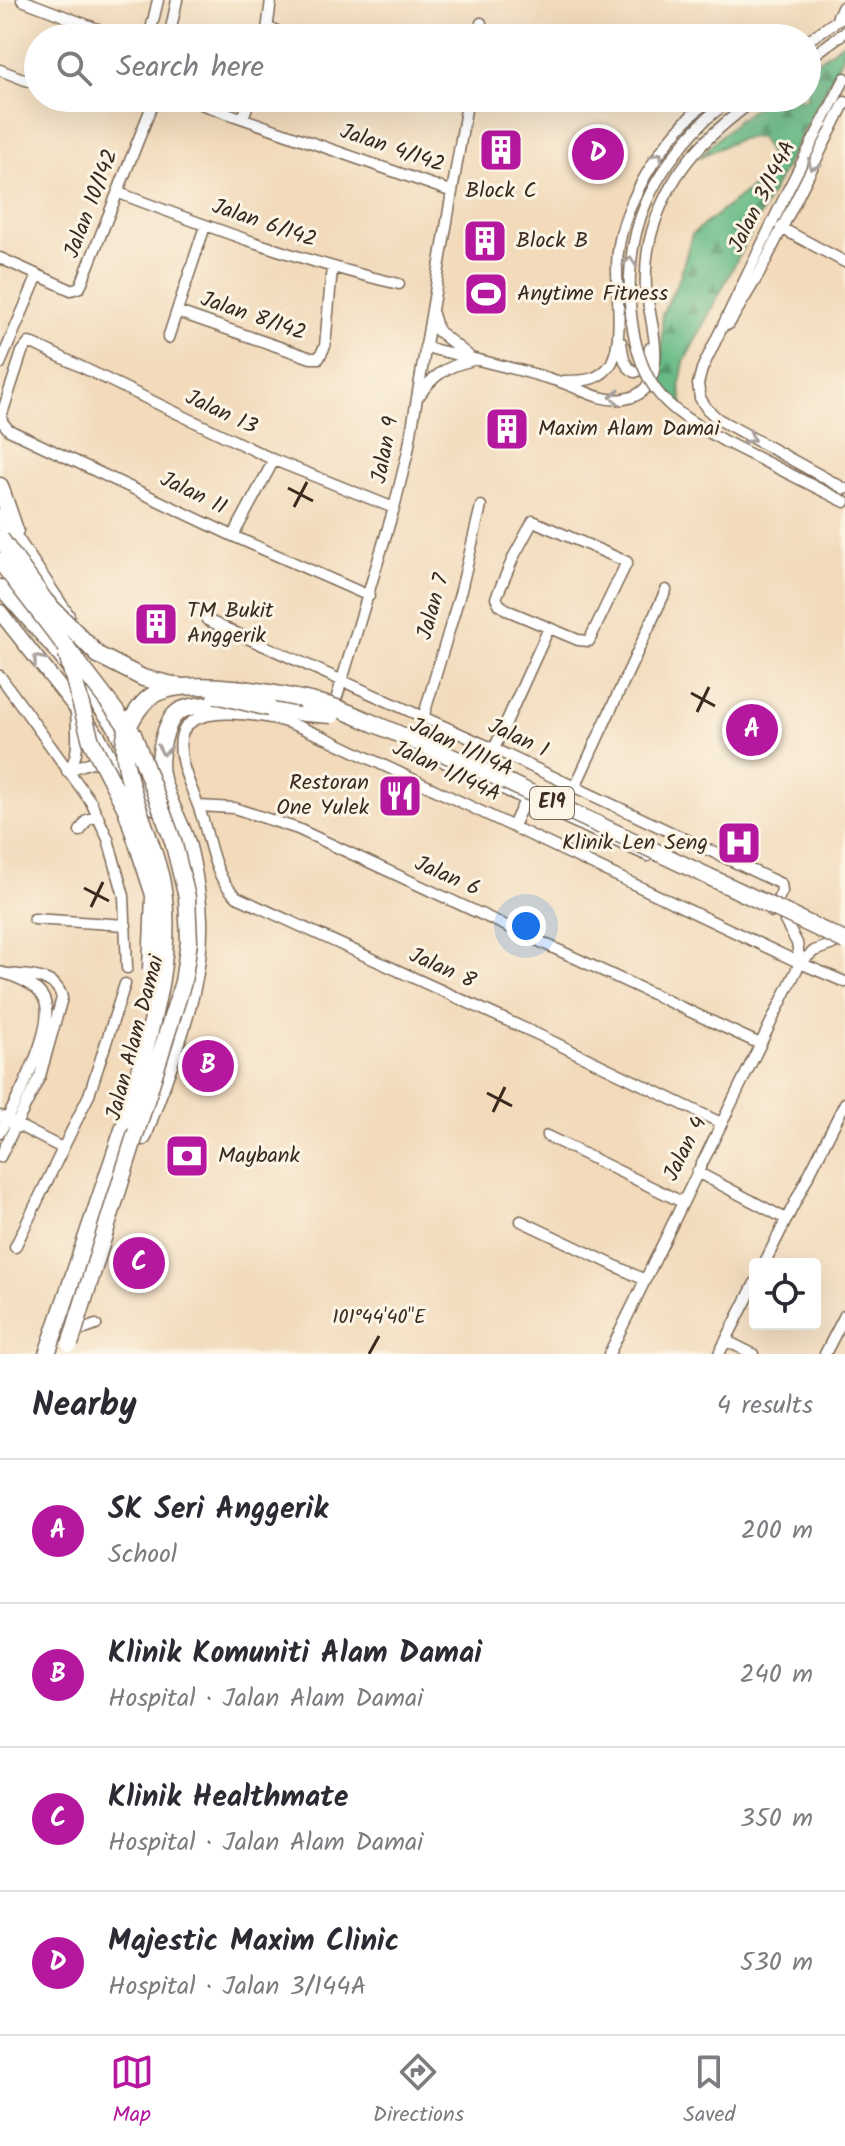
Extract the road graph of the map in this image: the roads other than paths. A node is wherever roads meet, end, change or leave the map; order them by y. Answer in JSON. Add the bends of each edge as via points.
{"nodes":[{"id":1,"x":22,"y":0,"type":"edge"},
{"id":2,"x":158,"y":0,"type":"edge"},
{"id":3,"x":177,"y":0,"type":"edge"},
{"id":4,"x":271,"y":0,"type":"edge"},
{"id":5,"x":844,"y":18,"type":"edge"},
{"id":6,"x":85,"y":24,"type":"edge"},
{"id":7,"x":152,"y":24,"type":"edge"},
{"id":8,"x":172,"y":24,"type":"edge"},
{"id":9,"x":268,"y":24,"type":"edge"},
{"id":10,"x":821,"y":32,"type":"edge"},
{"id":11,"x":821,"y":44,"type":"edge"},
{"id":12,"x":0,"y":70,"type":"edge"},
{"id":13,"x":845,"y":78,"type":"edge"},
{"id":14,"x":24,"y":79,"type":"edge"},
{"id":15,"x":845,"y":102,"type":"edge"},
{"id":16,"x":150,"y":112,"type":"edge"},
{"id":17,"x":225,"y":112,"type":"edge"},
{"id":18,"x":245,"y":112,"type":"edge"},
{"id":19,"x":465,"y":112,"type":"edge"},
{"id":20,"x":696,"y":112,"type":"edge"},
{"id":21,"x":715,"y":112,"type":"edge"},
{"id":22,"x":738,"y":112,"type":"edge"},
{"id":23,"x":243,"y":118,"type":"junction"},
{"id":24,"x":450,"y":191,"type":"junction"},
{"id":25,"x":119,"y":193,"type":"junction"},
{"id":26,"x":205,"y":226,"type":"junction"},
{"id":27,"x":781,"y":228,"type":"junction"},
{"id":28,"x":0,"y":258,"type":"edge"},
{"id":29,"x":845,"y":262,"type":"edge"},
{"id":30,"x":332,"y":268,"type":"junction"},
{"id":31,"x":38,"y":275,"type":"junction"},
{"id":32,"x":399,"y":284,"type":"dead end"},
{"id":33,"x":432,"y":304,"type":"junction"},
{"id":34,"x":178,"y":312,"type":"junction"},
{"id":35,"x":618,"y":315,"type":"junction"},
{"id":36,"x":652,"y":318,"type":"junction"},
{"id":37,"x":721,"y":335,"type":"junction"},
{"id":38,"x":168,"y":338,"type":"dead end"},
{"id":39,"x":36,"y":345,"type":"joint"},
{"id":40,"x":425,"y":347,"type":"junction"},
{"id":41,"x":474,"y":360,"type":"junction"},
{"id":42,"x":0,"y":364,"type":"edge"},
{"id":43,"x":558,"y":381,"type":"junction"},
{"id":44,"x":416,"y":401,"type":"junction"},
{"id":45,"x":274,"y":460,"type":"junction"},
{"id":46,"x":0,"y":486,"type":"edge"},
{"id":47,"x":845,"y":489,"type":"edge"},
{"id":48,"x":845,"y":502,"type":"edge"},
{"id":49,"x":481,"y":506,"type":"dead end"},
{"id":50,"x":394,"y":508,"type":"junction"},
{"id":51,"x":0,"y":517,"type":"edge"},
{"id":52,"x":233,"y":536,"type":"junction"},
{"id":53,"x":0,"y":538,"type":"edge"},
{"id":54,"x":21,"y":548,"type":"junction"},
{"id":55,"x":0,"y":561,"type":"edge"},
{"id":56,"x":0,"y":587,"type":"edge"},
{"id":57,"x":666,"y":590,"type":"dead end"},
{"id":58,"x":369,"y":596,"type":"junction"},
{"id":59,"x":45,"y":601,"type":"junction"},
{"id":60,"x":0,"y":612,"type":"edge"},
{"id":61,"x":207,"y":620,"type":"dead end"},
{"id":62,"x":549,"y":628,"type":"junction"},
{"id":63,"x":0,"y":676,"type":"edge"},
{"id":64,"x":344,"y":682,"type":"junction"},
{"id":65,"x":187,"y":685,"type":"junction"},
{"id":66,"x":94,"y":698,"type":"junction"},
{"id":67,"x":76,"y":707,"type":"junction"},
{"id":68,"x":269,"y":708,"type":"junction"},
{"id":69,"x":333,"y":710,"type":"junction"},
{"id":70,"x":138,"y":711,"type":"junction"},
{"id":71,"x":423,"y":718,"type":"junction"},
{"id":72,"x":114,"y":725,"type":"junction"},
{"id":73,"x":98,"y":736,"type":"junction"},
{"id":74,"x":494,"y":749,"type":"junction"},
{"id":75,"x":117,"y":768,"type":"junction"},
{"id":76,"x":67,"y":771,"type":"junction"},
{"id":77,"x":575,"y":787,"type":"junction"},
{"id":78,"x":525,"y":800,"type":"junction"},
{"id":79,"x":199,"y":806,"type":"junction"},
{"id":80,"x":98,"y":816,"type":"junction"},
{"id":81,"x":513,"y":826,"type":"junction"},
{"id":82,"x":80,"y":831,"type":"dead end"},
{"id":83,"x":771,"y":914,"type":"junction"},
{"id":84,"x":34,"y":919,"type":"dead end"},
{"id":85,"x":785,"y":921,"type":"junction"},
{"id":86,"x":126,"y":925,"type":"junction"},
{"id":87,"x":842,"y":944,"type":"edge"},
{"id":88,"x":800,"y":963,"type":"junction"},
{"id":89,"x":127,"y":968,"type":"dead end"},
{"id":90,"x":4,"y":973,"type":"edge"},
{"id":91,"x":845,"y":982,"type":"edge"},
{"id":92,"x":125,"y":984,"type":"dead end"},
{"id":93,"x":760,"y":1044,"type":"junction"},
{"id":94,"x":845,"y":1103,"type":"edge"},
{"id":95,"x":8,"y":1119,"type":"edge"},
{"id":96,"x":126,"y":1121,"type":"junction"},
{"id":97,"x":721,"y":1123,"type":"junction"},
{"id":98,"x":0,"y":1132,"type":"edge"},
{"id":99,"x":547,"y":1136,"type":"dead end"},
{"id":100,"x":62,"y":1148,"type":"junction"},
{"id":101,"x":0,"y":1157,"type":"edge"},
{"id":102,"x":697,"y":1172,"type":"junction"},
{"id":103,"x":682,"y":1202,"type":"junction"},
{"id":104,"x":786,"y":1219,"type":"junction"},
{"id":105,"x":521,"y":1221,"type":"dead end"},
{"id":106,"x":15,"y":1247,"type":"dead end"},
{"id":107,"x":767,"y":1258,"type":"edge"},
{"id":108,"x":645,"y":1280,"type":"junction"},
{"id":109,"x":749,"y":1295,"type":"edge"},
{"id":110,"x":845,"y":1315,"type":"edge"},
{"id":111,"x":96,"y":1325,"type":"dead end"},
{"id":112,"x":73,"y":1333,"type":"junction"},
{"id":113,"x":727,"y":1341,"type":"junction"},
{"id":114,"x":46,"y":1354,"type":"edge"},
{"id":115,"x":70,"y":1354,"type":"edge"},
{"id":116,"x":609,"y":1354,"type":"edge"},
{"id":117,"x":719,"y":1354,"type":"edge"},
{"id":118,"x":753,"y":1354,"type":"edge"},
{"id":119,"x":825,"y":1354,"type":"edge"}],
"edges":[{"from":1,"to":6,"type":"street"},
{"from":2,"to":7,"type":"street"},
{"from":3,"to":8,"type":"street"},
{"from":4,"to":9,"type":"street"},
{"from":5,"to":10,"type":"street"},
{"from":5,"to":11,"type":"street"},
{"from":12,"to":14,"type":"street"},
{"from":13,"to":37,"type":"street","name":"Jalan 3/144A"},
{"from":15,"to":27,"type":"street","name":"Jalan 3/144A","one_way":true},
{"from":16,"to":25,"type":"street","name":"Jalan 10/142"},
{"from":17,"to":23,"type":"street","name":"Jalan 4/142"},
{"from":18,"to":23,"type":"street"},
{"from":19,"to":24,"type":"street","name":"Jalan 9"},
{"from":35,"to":20,"type":"street","one_way":true,"via":[[618,254],[627,220],[666,144]]},
{"from":48,"to":21,"type":"street","one_way":true,"bridge":true,"via":[[724,441],[678,411],[656,390],[636,350],[629,277],[632,241],[646,200],[678,147]]},
{"from":22,"to":36,"type":"street","via":[[678,172],[653,225],[647,272]]},
{"from":23,"to":24,"type":"street","name":"Jalan 4/142"},
{"from":24,"to":33,"type":"street","name":"Jalan 9"},
{"from":25,"to":26,"type":"street","name":"Jalan 6/142"},
{"from":25,"to":31,"type":"street","name":"Jalan 10/142","via":[[80,287],[71,290]]},
{"from":26,"to":30,"type":"street","name":"Jalan 6/142"},
{"from":26,"to":34,"type":"street"},
{"from":27,"to":29,"type":"street"},
{"from":27,"to":37,"type":"street","name":"Jalan 3/144A"},
{"from":28,"to":31,"type":"street","name":"Jalan 10/142"},
{"from":30,"to":32,"type":"street","name":"Jalan 6/142"},
{"from":30,"to":34,"type":"street","name":"Jalan 8/142","via":[[325,346],[319,358]]},
{"from":31,"to":42,"type":"street"},
{"from":33,"to":40,"type":"street","name":"Jalan 9"},
{"from":33,"to":41,"type":"street","via":[[438,331]]},
{"from":34,"to":38,"type":"street"},
{"from":35,"to":36,"type":"street","via":[[625,363],[635,372],[648,362]]},
{"from":35,"to":43,"type":"street","via":[[615,351],[606,370],[586,381]]},
{"from":36,"to":43,"type":"street","one_way":true,"via":[[655,364],[639,393],[624,399],[599,397]]},
{"from":37,"to":47,"type":"street","name":"Jalan 3/144A","one_way":true,"via":[[698,384],[707,409]]},
{"from":39,"to":45,"type":"street","name":"Jalan 13"},
{"from":39,"to":52,"type":"street","name":"Jalan 11","via":[[29,343],[22,352],[1,417],[9,430]]},
{"from":40,"to":41,"type":"street"},
{"from":40,"to":44,"type":"street","name":"Jalan 9"},
{"from":41,"to":43,"type":"street"},
{"from":41,"to":44,"type":"street","via":[[441,372]]},
{"from":44,"to":50,"type":"street","name":"Jalan 9"},
{"from":45,"to":50,"type":"street","name":"Jalan 13"},
{"from":45,"to":52,"type":"street"},
{"from":46,"to":54,"type":"highway"},
{"from":49,"to":71,"type":"street","name":"Jalan 7"},
{"from":50,"to":58,"type":"street","name":"Jalan 9"},
{"from":51,"to":54,"type":"highway","number":"E19"},
{"from":52,"to":58,"type":"street","name":"Jalan 11"},
{"from":53,"to":59,"type":"highway","number":"E19","bridge":true},
{"from":54,"to":65,"type":"highway","number":"E19","bridge":true,"via":[[65,615],[103,652]]},
{"from":55,"to":115,"type":"highway","bridge":true,"via":[[133,734],[173,841],[187,897],[189,942],[183,982]]},
{"from":56,"to":66,"type":"main road","name":"Jalan Alam Damai"},
{"from":57,"to":77,"type":"street"},
{"from":58,"to":64,"type":"street","name":"Jalan 9"},
{"from":59,"to":68,"type":"highway","number":"E19","bridge":true,"via":[[98,655],[143,678]]},
{"from":59,"to":96,"type":"highway","bridge":true,"via":[[69,660],[91,741],[126,809],[154,895],[153,962]]},
{"from":67,"to":60,"type":"main road","name":"Jalan Alam Damai","one_way":true},
{"from":61,"to":64,"type":"street","name":"Jalan 1"},
{"from":62,"to":62,"type":"street","via":[[509,611],[496,598],[533,521],[628,566],[589,641]]},
{"from":62,"to":74,"type":"street"},
{"from":63,"to":76,"type":"street"},
{"from":64,"to":69,"type":"street","name":"Jalan 9"},
{"from":64,"to":71,"type":"street","name":"Jalan 1"},
{"from":65,"to":87,"type":"highway","number":"E19","bridge":true,"via":[[250,689],[331,706],[465,762]]},
{"from":65,"to":96,"type":"highway","bridge":true,"via":[[150,697],[125,737],[130,782],[163,885],[165,941],[159,989]]},
{"from":66,"to":70,"type":"main road"},
{"from":66,"to":72,"type":"main road","name":"Jalan Alam Damai"},
{"from":67,"to":73,"type":"main road","name":"Jalan Alam Damai"},
{"from":67,"to":76,"type":"street","via":[[77,747]]},
{"from":68,"to":87,"type":"highway","number":"E19","bridge":true,"via":[[332,715],[465,764]]},
{"from":68,"to":115,"type":"highway","one_way":true,"bridge":true,"via":[[203,705],[179,711],[169,723],[161,774],[187,843],[197,895],[195,983]]},
{"from":69,"to":70,"type":"street","name":"Jalan 1/114A","via":[[278,689],[225,681],[194,685]]},
{"from":69,"to":78,"type":"street","name":"Jalan 1/114A"},
{"from":70,"to":72,"type":"street","name":"Jalan 1/114A"},
{"from":71,"to":74,"type":"street","name":"Jalan 1"},
{"from":72,"to":73,"type":"street","name":"Jalan 1/114A"},
{"from":72,"to":112,"type":"main road","name":"Jalan Alam Damai","via":[[166,837],[180,886],[183,943],[177,984]]},
{"from":73,"to":75,"type":"main road","name":"Jalan Alam Damai"},
{"from":74,"to":77,"type":"street","name":"Jalan 1"},
{"from":75,"to":76,"type":"street","via":[[91,762]]},
{"from":75,"to":114,"type":"main road","name":"Jalan Alam Damai","via":[[150,843],[165,894],[169,949],[161,996]]},
{"from":76,"to":80,"type":"street"},
{"from":77,"to":83,"type":"street","name":"Jalan 1","via":[[781,884]]},
{"from":78,"to":81,"type":"street"},
{"from":78,"to":83,"type":"street","name":"Jalan 1/114A"},
{"from":79,"to":81,"type":"street","name":"Jalan 1/144A","via":[[183,765],[181,734],[199,717],[233,715],[284,721]]},
{"from":79,"to":93,"type":"street","name":"Jalan 6","via":[[234,808],[298,829]]},
{"from":79,"to":97,"type":"street","name":"Jalan 8","via":[[221,882],[237,897]]},
{"from":80,"to":82,"type":"street"},
{"from":80,"to":86,"type":"street","via":[[116,864]]},
{"from":81,"to":88,"type":"street","name":"Jalan 1/144A"},
{"from":83,"to":85,"type":"street","name":"Jalan 1/114A"},
{"from":84,"to":86,"type":"street"},
{"from":85,"to":87,"type":"street","name":"Jalan 1/114A"},
{"from":85,"to":88,"type":"street"},
{"from":86,"to":89,"type":"street"},
{"from":87,"to":88,"type":"street","via":[[814,951]]},
{"from":88,"to":91,"type":"street","name":"Jalan 1/144A"},
{"from":88,"to":93,"type":"street","name":"Jalan 4"},
{"from":90,"to":95,"type":"street","via":[[38,990],[48,1013]]},
{"from":90,"to":95,"type":"street","via":[[47,980],[62,998],[40,1076]]},
{"from":92,"to":100,"type":"street","via":[[89,1095]]},
{"from":93,"to":97,"type":"street","name":"Jalan 4"},
{"from":94,"to":104,"type":"street"},
{"from":95,"to":98,"type":"street"},
{"from":95,"to":100,"type":"street"},
{"from":95,"to":101,"type":"street"},
{"from":96,"to":114,"type":"highway"},
{"from":97,"to":102,"type":"street","name":"Jalan 4"},
{"from":99,"to":103,"type":"street"},
{"from":100,"to":106,"type":"street"},
{"from":102,"to":103,"type":"street","name":"Jalan 4"},
{"from":102,"to":104,"type":"street"},
{"from":103,"to":108,"type":"street","name":"Jalan 4"},
{"from":104,"to":107,"type":"street"},
{"from":105,"to":108,"type":"street"},
{"from":108,"to":116,"type":"street","name":"Jalan 4"},
{"from":109,"to":113,"type":"street"},
{"from":110,"to":119,"type":"street"},
{"from":111,"to":112,"type":"street"},
{"from":112,"to":115,"type":"main road","name":"Jalan Alam Damai"},
{"from":113,"to":117,"type":"street"},
{"from":113,"to":118,"type":"street"}]}
